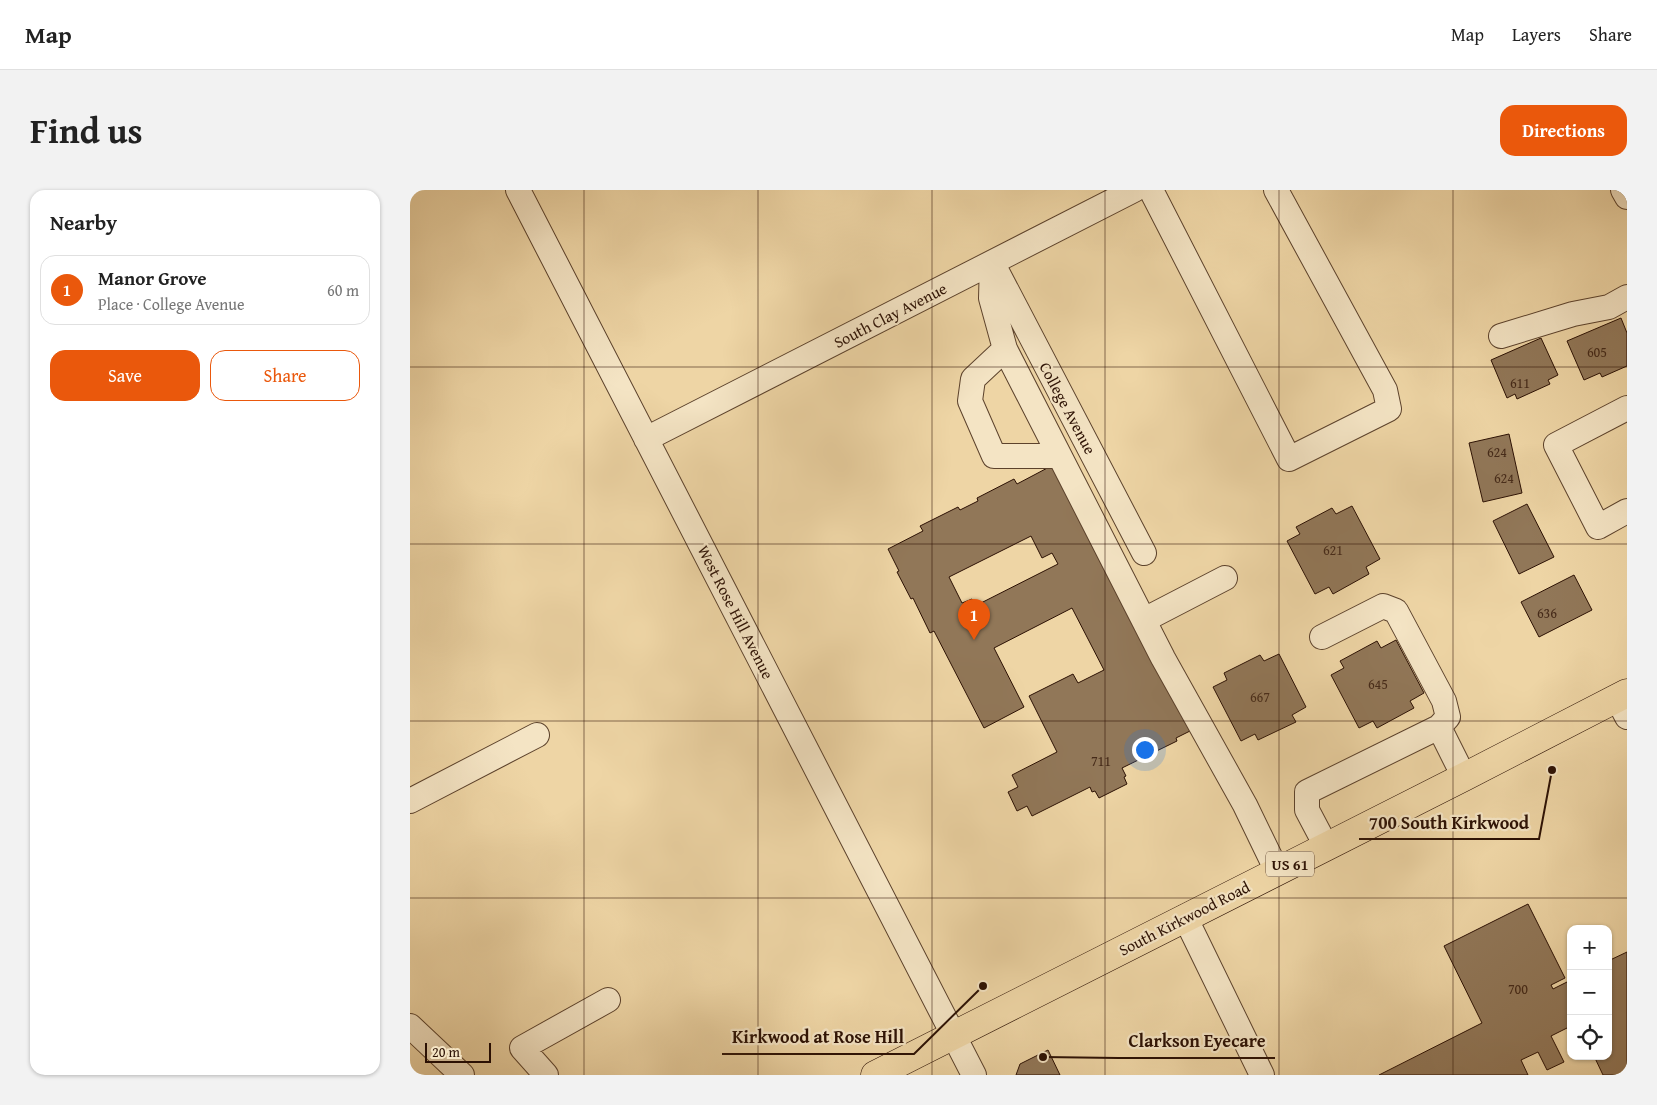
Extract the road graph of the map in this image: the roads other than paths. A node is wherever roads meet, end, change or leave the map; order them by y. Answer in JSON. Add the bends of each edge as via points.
{"nodes":[{"id":1,"x":518,"y":190,"type":"edge"},
{"id":2,"x":1134,"y":190,"type":"edge"},
{"id":3,"x":1150,"y":190,"type":"edge"},
{"id":4,"x":1276,"y":190,"type":"edge"},
{"id":5,"x":1623,"y":190,"type":"edge"},
{"id":6,"x":1627,"y":197,"type":"edge"},
{"id":7,"x":992,"y":263,"type":"junction"},
{"id":8,"x":1627,"y":297,"type":"edge"},
{"id":9,"x":1502,"y":336,"type":"dead end"},
{"id":10,"x":1005,"y":349,"type":"junction"},
{"id":11,"x":1627,"y":408,"type":"edge"},
{"id":12,"x":646,"y":438,"type":"junction"},
{"id":13,"x":1059,"y":456,"type":"junction"},
{"id":14,"x":1627,"y":511,"type":"edge"},
{"id":15,"x":1133,"y":531,"type":"junction"},
{"id":16,"x":1106,"y":546,"type":"junction"},
{"id":17,"x":1144,"y":553,"type":"dead end"},
{"id":18,"x":1224,"y":578,"type":"dead end"},
{"id":19,"x":1144,"y":620,"type":"junction"},
{"id":20,"x":1322,"y":637,"type":"dead end"},
{"id":21,"x":1624,"y":702,"type":"edge"},
{"id":22,"x":1439,"y":727,"type":"junction"},
{"id":23,"x":537,"y":735,"type":"dead end"},
{"id":24,"x":1464,"y":777,"type":"junction"},
{"id":25,"x":410,"y":801,"type":"edge"},
{"id":26,"x":1326,"y":846,"type":"junction"},
{"id":27,"x":1277,"y":871,"type":"junction"},
{"id":28,"x":1185,"y":917,"type":"junction"},
{"id":29,"x":608,"y":1000,"type":"dead end"},
{"id":30,"x":410,"y":1026,"type":"edge"},
{"id":31,"x":953,"y":1035,"type":"junction"},
{"id":32,"x":462,"y":1075,"type":"edge"},
{"id":33,"x":546,"y":1075,"type":"edge"},
{"id":34,"x":875,"y":1075,"type":"edge"},
{"id":35,"x":974,"y":1075,"type":"edge"},
{"id":36,"x":1262,"y":1075,"type":"edge"}],
"edges":[{"from":1,"to":12,"type":"street","name":"West Rose Hill Avenue"},
{"from":2,"to":7,"type":"street","name":"South Clay Avenue"},
{"from":3,"to":4,"type":"street","via":[[1289,459],[1389,408],[1385,390]]},
{"from":5,"to":6,"type":"street"},
{"from":7,"to":10,"type":"street","via":[[991,298]]},
{"from":7,"to":12,"type":"street","name":"South Clay Avenue"},
{"from":7,"to":15,"type":"street","name":"College Avenue"},
{"from":8,"to":9,"type":"street","via":[[1609,307],[1573,314]]},
{"from":10,"to":13,"type":"street"},
{"from":10,"to":13,"type":"street","via":[[973,379],[970,401],[994,456]]},
{"from":11,"to":14,"type":"street","via":[[1556,445],[1598,527]]},
{"from":12,"to":31,"type":"street","name":"West Rose Hill Avenue"},
{"from":13,"to":16,"type":"street"},
{"from":15,"to":16,"type":"street"},
{"from":15,"to":17,"type":"street","name":"College Avenue"},
{"from":16,"to":19,"type":"street"},
{"from":18,"to":19,"type":"street"},
{"from":19,"to":27,"type":"street","via":[[1245,805]]},
{"from":20,"to":22,"type":"street","via":[[1383,606],[1396,611],[1444,701],[1448,717]]},
{"from":21,"to":24,"type":"main road","name":"South Kirkwood Road","number":"US 61"},
{"from":22,"to":24,"type":"street"},
{"from":22,"to":26,"type":"street","via":[[1307,792],[1307,810]]},
{"from":23,"to":25,"type":"street"},
{"from":24,"to":26,"type":"main road","name":"South Kirkwood Road","number":"US 61"},
{"from":26,"to":27,"type":"main road","name":"South Kirkwood Road","number":"US 61"},
{"from":27,"to":28,"type":"main road","name":"South Kirkwood Road","number":"US 61"},
{"from":28,"to":31,"type":"main road","name":"South Kirkwood Road","number":"US 61"},
{"from":28,"to":36,"type":"street"},
{"from":29,"to":33,"type":"street","via":[[522,1048]]},
{"from":30,"to":32,"type":"street"},
{"from":31,"to":34,"type":"main road","name":"South Kirkwood Road","number":"US 61"},
{"from":31,"to":35,"type":"street","name":"West Rose Hill Avenue"}]}
